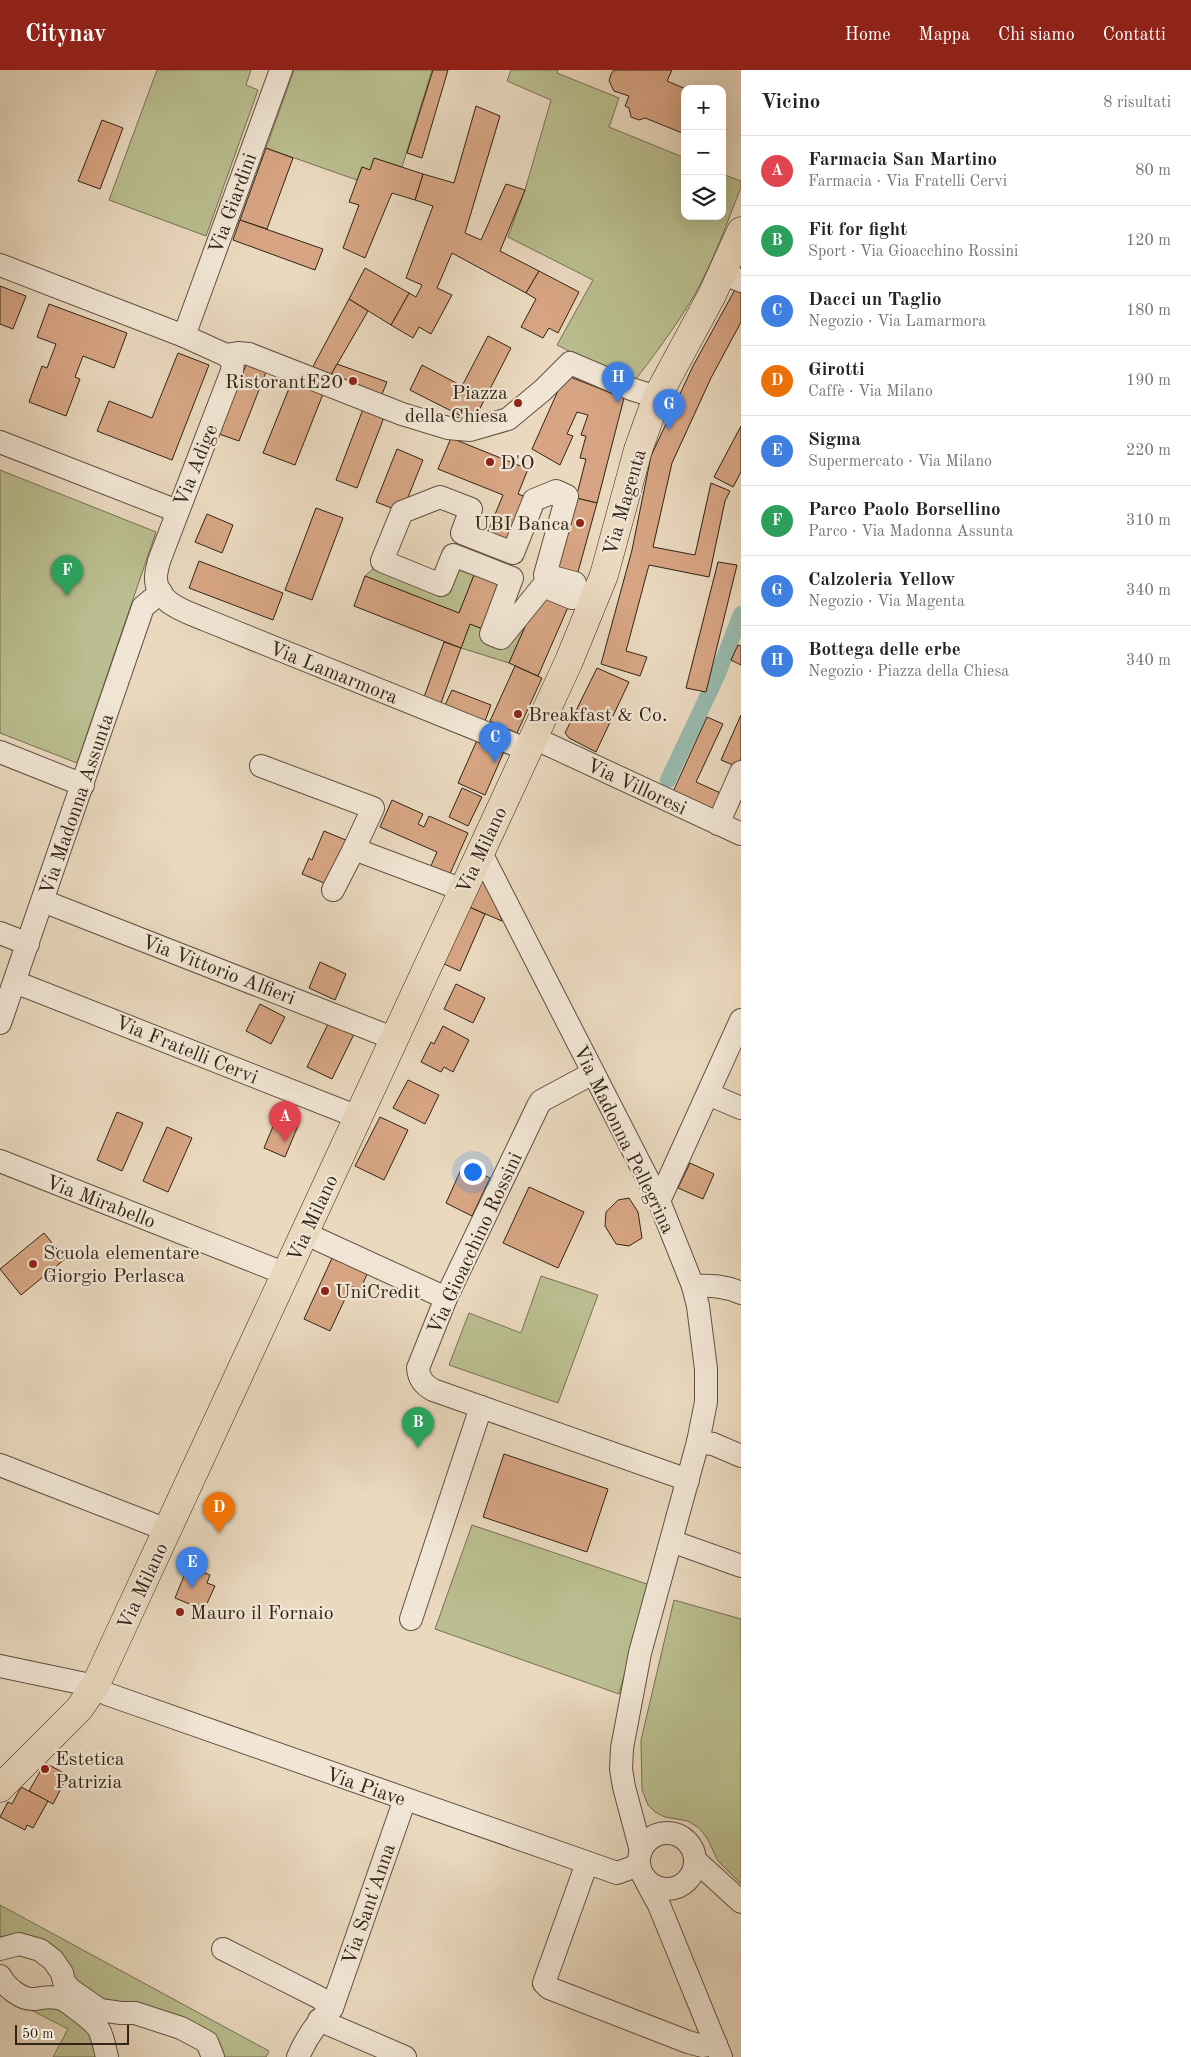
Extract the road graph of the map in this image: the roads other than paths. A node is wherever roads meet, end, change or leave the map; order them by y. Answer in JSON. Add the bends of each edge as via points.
{"nodes":[{"id":1,"x":281,"y":70,"type":"edge"},
{"id":2,"x":741,"y":230,"type":"edge"},
{"id":3,"x":0,"y":265,"type":"edge"},
{"id":4,"x":732,"y":277,"type":"edge"},
{"id":5,"x":184,"y":336,"type":"junction"},
{"id":6,"x":226,"y":355,"type":"junction"},
{"id":7,"x":657,"y":397,"type":"junction"},
{"id":8,"x":0,"y":442,"type":"edge"},
{"id":9,"x":177,"y":511,"type":"junction"},
{"id":10,"x":453,"y":555,"type":"joint"},
{"id":11,"x":158,"y":585,"type":"junction"},
{"id":12,"x":531,"y":744,"type":"junction"},
{"id":13,"x":0,"y":752,"type":"edge"},
{"id":14,"x":261,"y":766,"type":"dead end"},
{"id":15,"x":741,"y":772,"type":"edge"},
{"id":16,"x":83,"y":784,"type":"junction"},
{"id":17,"x":718,"y":824,"type":"junction"},
{"id":18,"x":741,"y":834,"type":"edge"},
{"id":19,"x":354,"y":849,"type":"junction"},
{"id":20,"x":480,"y":853,"type":"junction"},
{"id":21,"x":333,"y":890,"type":"dead end"},
{"id":22,"x":463,"y":890,"type":"junction"},
{"id":23,"x":43,"y":900,"type":"junction"},
{"id":24,"x":0,"y":933,"type":"edge"},
{"id":25,"x":28,"y":944,"type":"junction"},
{"id":26,"x":15,"y":982,"type":"junction"},
{"id":27,"x":741,"y":1020,"type":"edge"},
{"id":28,"x":0,"y":1023,"type":"edge"},
{"id":29,"x":395,"y":1039,"type":"junction"},
{"id":30,"x":593,"y":1073,"type":"junction"},
{"id":31,"x":708,"y":1094,"type":"junction"},
{"id":32,"x":741,"y":1108,"type":"edge"},
{"id":33,"x":358,"y":1117,"type":"junction"},
{"id":34,"x":0,"y":1161,"type":"edge"},
{"id":35,"x":659,"y":1201,"type":"junction"},
{"id":36,"x":304,"y":1233,"type":"junction"},
{"id":37,"x":286,"y":1274,"type":"junction"},
{"id":38,"x":693,"y":1286,"type":"junction"},
{"id":39,"x":741,"y":1293,"type":"edge"},
{"id":40,"x":446,"y":1298,"type":"junction"},
{"id":41,"x":481,"y":1406,"type":"junction"},
{"id":42,"x":698,"y":1442,"type":"junction"},
{"id":43,"x":741,"y":1456,"type":"edge"},
{"id":44,"x":0,"y":1466,"type":"edge"},
{"id":45,"x":688,"y":1480,"type":"junction"},
{"id":46,"x":167,"y":1530,"type":"junction"},
{"id":47,"x":671,"y":1541,"type":"junction"},
{"id":48,"x":741,"y":1566,"type":"edge"},
{"id":49,"x":411,"y":1619,"type":"dead end"},
{"id":50,"x":0,"y":1666,"type":"edge"},
{"id":51,"x":95,"y":1686,"type":"junction"},
{"id":52,"x":0,"y":1788,"type":"edge"},
{"id":53,"x":404,"y":1799,"type":"junction"},
{"id":54,"x":630,"y":1809,"type":"junction"},
{"id":55,"x":660,"y":1834,"type":"junction"},
{"id":56,"x":695,"y":1860,"type":"junction"},
{"id":57,"x":587,"y":1863,"type":"junction"},
{"id":58,"x":642,"y":1865,"type":"junction"},
{"id":59,"x":682,"y":1885,"type":"junction"},
{"id":60,"x":737,"y":1898,"type":"edge"},
{"id":61,"x":669,"y":1930,"type":"junction"},
{"id":62,"x":0,"y":1948,"type":"edge"},
{"id":63,"x":223,"y":1950,"type":"dead end"},
{"id":64,"x":0,"y":1976,"type":"edge"},
{"id":65,"x":125,"y":2013,"type":"junction"},
{"id":66,"x":326,"y":2014,"type":"junction"},
{"id":67,"x":105,"y":2048,"type":"edge"},
{"id":68,"x":718,"y":2051,"type":"edge"},
{"id":69,"x":214,"y":2057,"type":"edge"},
{"id":70,"x":298,"y":2057,"type":"edge"},
{"id":71,"x":406,"y":2057,"type":"edge"}],
"edges":[{"from":1,"to":5,"type":"street","name":"Via Giardini"},
{"from":2,"to":4,"type":"main road","name":"Via Magenta"},
{"from":3,"to":5,"type":"street"},
{"from":4,"to":7,"type":"main road","name":"Via Magenta"},
{"from":5,"to":6,"type":"street"},
{"from":6,"to":7,"type":"street","via":[[248,354],[402,414],[448,428],[470,430],[508,419],[570,363]]},
{"from":6,"to":9,"type":"street","name":"Via Adige","via":[[233,362],[232,371]]},
{"from":7,"to":12,"type":"main road","name":"Via Magenta","via":[[638,450],[595,601]]},
{"from":8,"to":9,"type":"street"},
{"from":9,"to":11,"type":"street","name":"Via Adige","via":[[159,561]]},
{"from":10,"to":10,"type":"street","via":[[512,578],[491,634],[501,638],[543,586],[572,598],[575,583],[546,575],[566,496],[556,491],[534,500],[513,553],[462,532],[471,509],[440,497],[402,512],[382,561],[441,585]]},
{"from":11,"to":12,"type":"street","name":"Via Lamarmora","via":[[166,600],[188,613]]},
{"from":11,"to":16,"type":"street","name":"Via Madonna Assunta","via":[[143,608]]},
{"from":12,"to":17,"type":"street","name":"Via Villoresi"},
{"from":12,"to":20,"type":"main road","name":"Via Milano"},
{"from":13,"to":16,"type":"street"},
{"from":14,"to":19,"type":"street","via":[[373,808]]},
{"from":15,"to":17,"type":"street"},
{"from":16,"to":23,"type":"street","name":"Via Madonna Assunta"},
{"from":17,"to":18,"type":"street","name":"Via Villoresi"},
{"from":19,"to":21,"type":"street"},
{"from":19,"to":22,"type":"street"},
{"from":20,"to":22,"type":"main road","name":"Via Milano"},
{"from":20,"to":30,"type":"street","name":"Via Madonna Pellegrina"},
{"from":22,"to":29,"type":"main road","name":"Via Milano"},
{"from":23,"to":25,"type":"street","name":"Via Madonna Assunta"},
{"from":23,"to":29,"type":"street","name":"Via Vittorio Alfieri"},
{"from":24,"to":25,"type":"street"},
{"from":25,"to":26,"type":"street","name":"Via Madonna Assunta"},
{"from":26,"to":28,"type":"street","name":"Via Madonna Assunta"},
{"from":26,"to":33,"type":"street","name":"Via Fratelli Cervi"},
{"from":27,"to":31,"type":"street"},
{"from":29,"to":33,"type":"main road","name":"Via Milano"},
{"from":30,"to":35,"type":"street","name":"Via Madonna Pellegrina"},
{"from":30,"to":40,"type":"street","name":"Via Gioacchino Rossini","via":[[541,1101]]},
{"from":31,"to":32,"type":"street"},
{"from":31,"to":35,"type":"street"},
{"from":33,"to":36,"type":"main road","name":"Via Milano"},
{"from":34,"to":37,"type":"street","name":"Via Mirabello"},
{"from":35,"to":38,"type":"street","name":"Via Madonna Pellegrina"},
{"from":36,"to":37,"type":"main road","name":"Via Milano"},
{"from":36,"to":40,"type":"street"},
{"from":37,"to":46,"type":"main road","name":"Via Milano"},
{"from":38,"to":39,"type":"street","via":[[711,1285]]},
{"from":38,"to":42,"type":"street","name":"Via Madonna Pellegrina","via":[[706,1370],[706,1402]]},
{"from":40,"to":41,"type":"street","name":"Via Gioacchino Rossini","via":[[418,1368],[421,1380],[433,1390]]},
{"from":41,"to":45,"type":"street","name":"Via Gioacchino Rossini"},
{"from":41,"to":49,"type":"street"},
{"from":42,"to":43,"type":"street","via":[[713,1444]]},
{"from":42,"to":45,"type":"street","name":"Via Madonna Pellegrina"},
{"from":44,"to":46,"type":"street"},
{"from":45,"to":47,"type":"street","name":"Via Madonna Pellegrina"},
{"from":46,"to":51,"type":"main road","name":"Via Milano"},
{"from":47,"to":48,"type":"street"},
{"from":47,"to":54,"type":"street","name":"Via Madonna Pellegrina","via":[[640,1653],[622,1748],[621,1769]]},
{"from":50,"to":51,"type":"street","name":"Via Piave"},
{"from":51,"to":52,"type":"main road","name":"Via Milano","via":[[79,1709]]},
{"from":51,"to":53,"type":"street","name":"Via Piave","via":[[107,1694]]},
{"from":53,"to":57,"type":"street","name":"Via Piave"},
{"from":53,"to":66,"type":"street","name":"Via Sant'Anna"},
{"from":54,"to":55,"type":"street"},
{"from":54,"to":58,"type":"street","name":"Via Madonna Pellegrina"},
{"from":55,"to":56,"type":"street","via":[[682,1837],[693,1850]]},
{"from":55,"to":58,"type":"street","via":[[649,1840]]},
{"from":56,"to":59,"type":"street","via":[[692,1875]]},
{"from":56,"to":60,"type":"street"},
{"from":57,"to":58,"type":"street","name":"Via Piave","via":[[617,1873]]},
{"from":57,"to":68,"type":"street","via":[[544,1983],[688,2042]]},
{"from":58,"to":59,"type":"street","via":[[654,1886],[665,1890]]},
{"from":58,"to":61,"type":"street","name":"Via Madonna Pellegrina"},
{"from":59,"to":60,"type":"street","via":[[705,1884]]},
{"from":59,"to":61,"type":"street","name":"Via Madonna Pellegrina","via":[[670,1910]]},
{"from":61,"to":68,"type":"street","name":"Via Madonna Pellegrina"},
{"from":62,"to":65,"type":"street","via":[[19,1944],[40,1950],[53,1960],[70,1990],[100,2010]]},
{"from":63,"to":66,"type":"street","via":[[320,1998]]},
{"from":64,"to":67,"type":"street","via":[[22,1997],[64,1999],[97,2025]]},
{"from":65,"to":67,"type":"street","via":[[109,2027]]},
{"from":65,"to":69,"type":"street","via":[[154,2018],[196,2035],[207,2042]]},
{"from":66,"to":70,"type":"street","name":"Via Sant'Anna","via":[[304,2043]]},
{"from":66,"to":71,"type":"street"}]}
